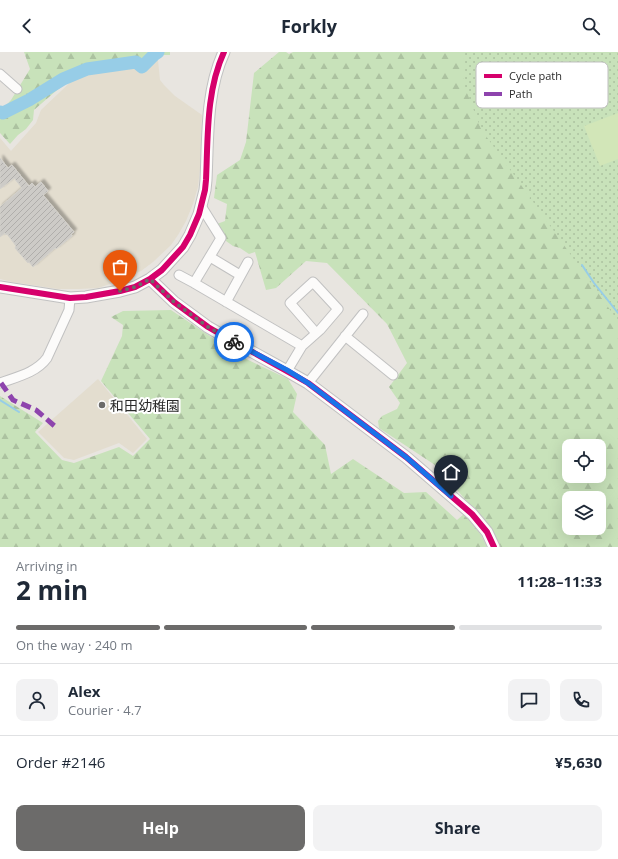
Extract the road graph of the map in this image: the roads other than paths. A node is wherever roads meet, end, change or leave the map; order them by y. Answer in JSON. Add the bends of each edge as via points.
{"nodes":[{"id":1,"x":224,"y":52,"type":"edge"},
{"id":2,"x":0,"y":74,"type":"edge"},
{"id":3,"x":17,"y":89,"type":"dead end"},
{"id":4,"x":201,"y":206,"type":"junction"},
{"id":5,"x":210,"y":257,"type":"junction"},
{"id":6,"x":248,"y":262,"type":"dead end"},
{"id":7,"x":180,"y":275,"type":"dead end"},
{"id":8,"x":240,"y":275,"type":"junction"},
{"id":9,"x":150,"y":279,"type":"junction"},
{"id":10,"x":194,"y":283,"type":"junction"},
{"id":11,"x":0,"y":287,"type":"edge"},
{"id":12,"x":70,"y":298,"type":"junction"},
{"id":13,"x":226,"y":302,"type":"junction"},
{"id":14,"x":363,"y":314,"type":"dead end"},
{"id":15,"x":316,"y":334,"type":"junction"},
{"id":16,"x":345,"y":336,"type":"junction"},
{"id":17,"x":302,"y":346,"type":"junction"},
{"id":18,"x":287,"y":370,"type":"junction"},
{"id":19,"x":393,"y":375,"type":"dead end"},
{"id":20,"x":0,"y":383,"type":"edge"},
{"id":21,"x":308,"y":383,"type":"junction"},
{"id":22,"x":494,"y":547,"type":"edge"}],
"edges":[{"from":1,"to":4,"type":"street","via":[[216,74],[209,112],[206,180]]},
{"from":2,"to":3,"type":"street"},
{"from":4,"to":5,"type":"street","via":[[221,238]]},
{"from":4,"to":9,"type":"street","via":[[183,247]]},
{"from":5,"to":8,"type":"street"},
{"from":5,"to":10,"type":"street"},
{"from":6,"to":8,"type":"street"},
{"from":7,"to":10,"type":"street"},
{"from":8,"to":13,"type":"street"},
{"from":9,"to":12,"type":"street","via":[[135,287],[112,293]]},
{"from":9,"to":18,"type":"street","via":[[174,302],[208,327]]},
{"from":10,"to":13,"type":"street"},
{"from":11,"to":12,"type":"street"},
{"from":12,"to":20,"type":"street","via":[[69,310],[43,364],[33,371]]},
{"from":13,"to":17,"type":"street"},
{"from":14,"to":16,"type":"street"},
{"from":15,"to":15,"type":"street","via":[[338,309],[313,282],[290,303]]},
{"from":15,"to":17,"type":"street"},
{"from":16,"to":19,"type":"street"},
{"from":16,"to":21,"type":"street"},
{"from":17,"to":18,"type":"street"},
{"from":18,"to":21,"type":"street"},
{"from":21,"to":22,"type":"street","via":[[406,457],[472,514],[487,532]]}]}
